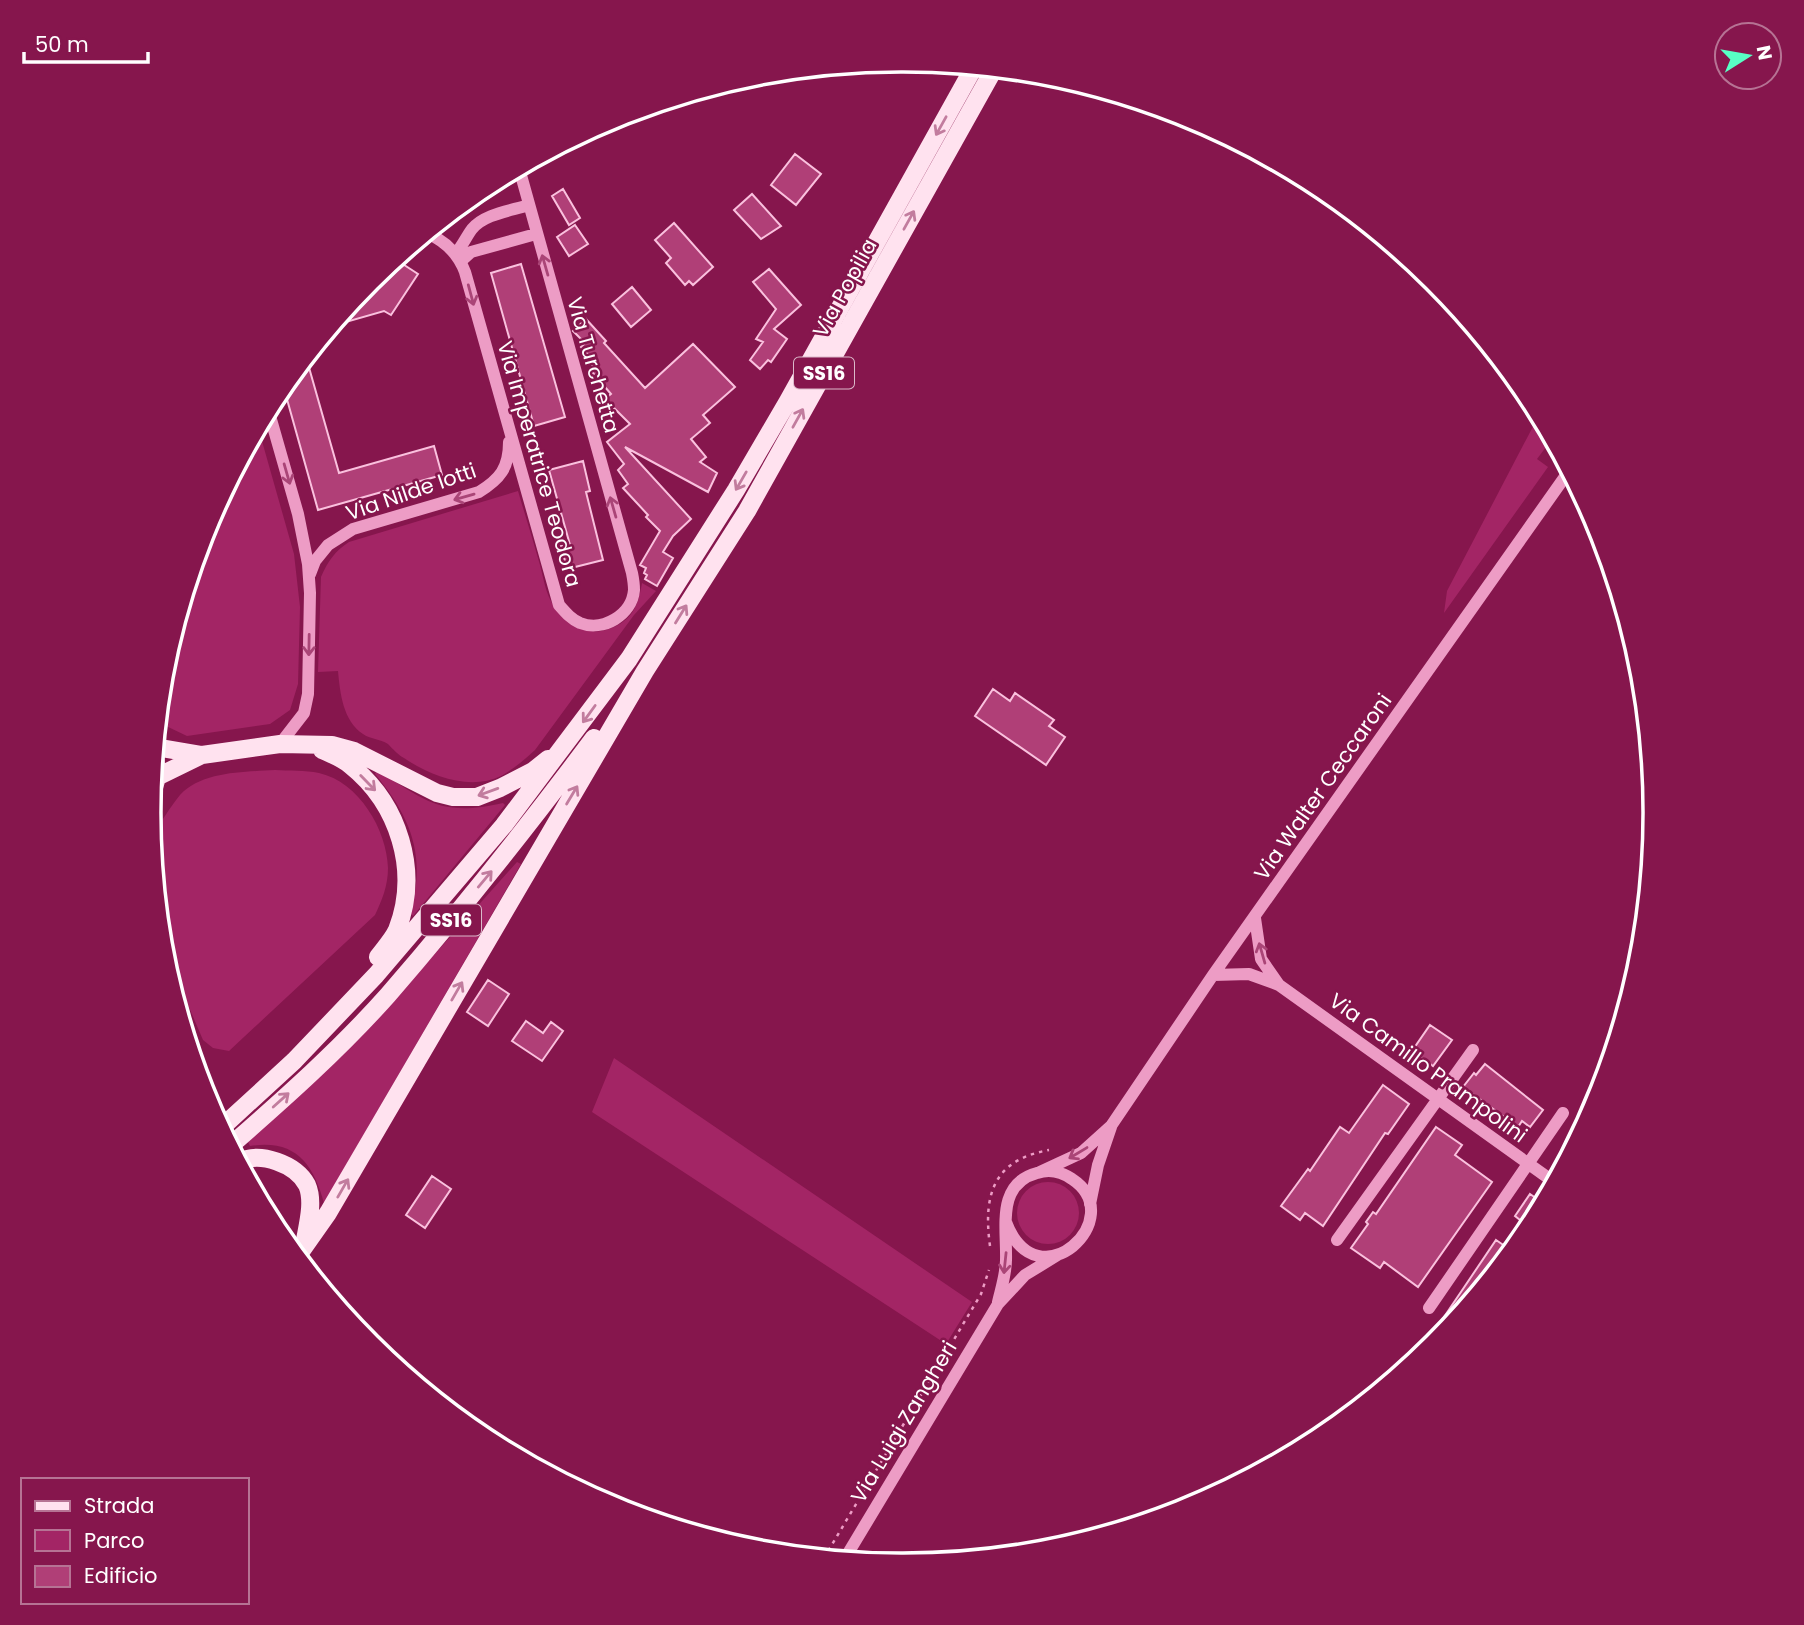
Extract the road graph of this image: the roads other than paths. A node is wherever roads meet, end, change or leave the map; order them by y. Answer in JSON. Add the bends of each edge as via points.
{"nodes":[{"id":1,"x":970,"y":75,"type":"edge"},
{"id":2,"x":990,"y":77,"type":"edge"},
{"id":3,"x":521,"y":178,"type":"edge"},
{"id":4,"x":528,"y":205,"type":"junction"},
{"id":5,"x":536,"y":234,"type":"junction"},
{"id":6,"x":436,"y":237,"type":"edge"},
{"id":7,"x":458,"y":257,"type":"junction"},
{"id":8,"x":272,"y":423,"type":"edge"},
{"id":9,"x":509,"y":428,"type":"junction"},
{"id":10,"x":1563,"y":479,"type":"edge"},
{"id":11,"x":632,"y":573,"type":"joint"},
{"id":12,"x":309,"y":577,"type":"junction"},
{"id":13,"x":645,"y":671,"type":"junction"},
{"id":14,"x":280,"y":744,"type":"junction"},
{"id":15,"x":567,"y":744,"type":"junction"},
{"id":16,"x":312,"y":745,"type":"junction"},
{"id":17,"x":164,"y":751,"type":"edge"},
{"id":18,"x":202,"y":755,"type":"junction"},
{"id":19,"x":163,"y":774,"type":"edge"},
{"id":20,"x":1255,"y":918,"type":"junction"},
{"id":21,"x":1213,"y":975,"type":"junction"},
{"id":22,"x":1279,"y":985,"type":"junction"},
{"id":23,"x":1473,"y":1050,"type":"dead end"},
{"id":24,"x":294,"y":1060,"type":"junction"},
{"id":25,"x":1438,"y":1099,"type":"junction"},
{"id":26,"x":1563,"y":1113,"type":"dead end"},
{"id":27,"x":229,"y":1120,"type":"edge"},
{"id":28,"x":1111,"y":1126,"type":"junction"},
{"id":29,"x":238,"y":1139,"type":"edge"},
{"id":30,"x":248,"y":1160,"type":"edge"},
{"id":31,"x":1528,"y":1164,"type":"junction"},
{"id":32,"x":1040,"y":1172,"type":"junction"},
{"id":33,"x":1547,"y":1177,"type":"edge"},
{"id":34,"x":1090,"y":1206,"type":"junction"},
{"id":35,"x":1006,"y":1222,"type":"junction"},
{"id":36,"x":1337,"y":1240,"type":"dead end"},
{"id":37,"x":302,"y":1246,"type":"edge"},
{"id":38,"x":303,"y":1247,"type":"edge"},
{"id":39,"x":1056,"y":1256,"type":"junction"},
{"id":40,"x":998,"y":1304,"type":"junction"},
{"id":41,"x":1429,"y":1308,"type":"dead end"},
{"id":42,"x":849,"y":1552,"type":"edge"}],
"edges":[{"from":1,"to":15,"type":"main road","name":"Via Popilia","number":"SS16","one_way":true,"via":[[736,490],[629,659]]},
{"from":13,"to":2,"type":"main road","name":"Via Popilia","number":"SS16","one_way":true,"via":[[747,511]]},
{"from":3,"to":4,"type":"street","name":"Via Turchetta"},
{"from":4,"to":5,"type":"street","name":"Via Turchetta"},
{"from":4,"to":7,"type":"street","via":[[482,220],[471,230]]},
{"from":5,"to":7,"type":"street"},
{"from":11,"to":5,"type":"street","name":"Via Turchetta","one_way":true},
{"from":6,"to":7,"type":"street"},
{"from":7,"to":9,"type":"street","name":"Via Imperatrice Teodora","one_way":true},
{"from":8,"to":12,"type":"street","one_way":true,"via":[[298,514]]},
{"from":9,"to":11,"type":"street","name":"Via Imperatrice Teodora","via":[[559,605],[582,623],[610,622],[629,604],[634,590]]},
{"from":9,"to":12,"type":"street","name":"Via Nilde Iotti","one_way":true,"via":[[509,454],[495,482],[479,492],[353,529],[328,545]]},
{"from":10,"to":20,"type":"street","name":"Via Walter Ceccaroni"},
{"from":12,"to":14,"type":"street","name":"Via Nilde Iotti","one_way":true,"via":[[308,694],[304,713]]},
{"from":29,"to":13,"type":"main road","number":"SS16","one_way":true,"via":[[386,996],[519,839]]},
{"from":38,"to":13,"type":"main road","one_way":true,"via":[[328,1213]]},
{"from":14,"to":16,"type":"main road"},
{"from":14,"to":18,"type":"main road"},
{"from":15,"to":16,"type":"main road","one_way":true,"via":[[533,771],[477,797],[437,793],[354,751]]},
{"from":15,"to":24,"type":"main road","number":"SS16","via":[[376,975]]},
{"from":16,"to":24,"type":"main road","one_way":true,"via":[[349,763],[374,788],[390,810],[406,865],[397,931]]},
{"from":17,"to":18,"type":"main road"},
{"from":18,"to":19,"type":"main road"},
{"from":20,"to":21,"type":"street","name":"Via Walter Ceccaroni"},
{"from":22,"to":20,"type":"street","name":"Via Camillo Prampolini","one_way":true,"via":[[1261,959]]},
{"from":21,"to":22,"type":"street","name":"Via Camillo Prampolini","via":[[1249,974]]},
{"from":21,"to":28,"type":"street","name":"Via Walter Ceccaroni"},
{"from":22,"to":25,"type":"street","name":"Via Camillo Prampolini"},
{"from":23,"to":25,"type":"street"},
{"from":24,"to":27,"type":"main road","number":"SS16"},
{"from":25,"to":31,"type":"street","name":"Via Camillo Prampolini"},
{"from":25,"to":36,"type":"street"},
{"from":26,"to":31,"type":"street"},
{"from":28,"to":32,"type":"street","name":"Via Walter Ceccaroni","one_way":true,"via":[[1081,1153]]},
{"from":28,"to":34,"type":"street","name":"Via Walter Ceccaroni"},
{"from":30,"to":37,"type":"main road","via":[[283,1163],[307,1186],[310,1209]]},
{"from":31,"to":33,"type":"street","name":"Via Camillo Prampolini"},
{"from":31,"to":41,"type":"street"},
{"from":32,"to":34,"type":"street","via":[[1053,1171],[1077,1182]]},
{"from":32,"to":35,"type":"street","name":"Via Walter Ceccaroni","via":[[1016,1184],[1005,1208]]},
{"from":34,"to":39,"type":"street","name":"Via Walter Ceccaroni","via":[[1087,1232],[1069,1251]]},
{"from":35,"to":39,"type":"street","via":[[1010,1234],[1030,1253]]},
{"from":35,"to":40,"type":"street","name":"Via Luigi Zangheri","one_way":true,"via":[[1006,1263]]},
{"from":39,"to":40,"type":"street","name":"Via Luigi Zangheri","via":[[1025,1275]]},
{"from":40,"to":42,"type":"street","name":"Via Luigi Zangheri"}]}
